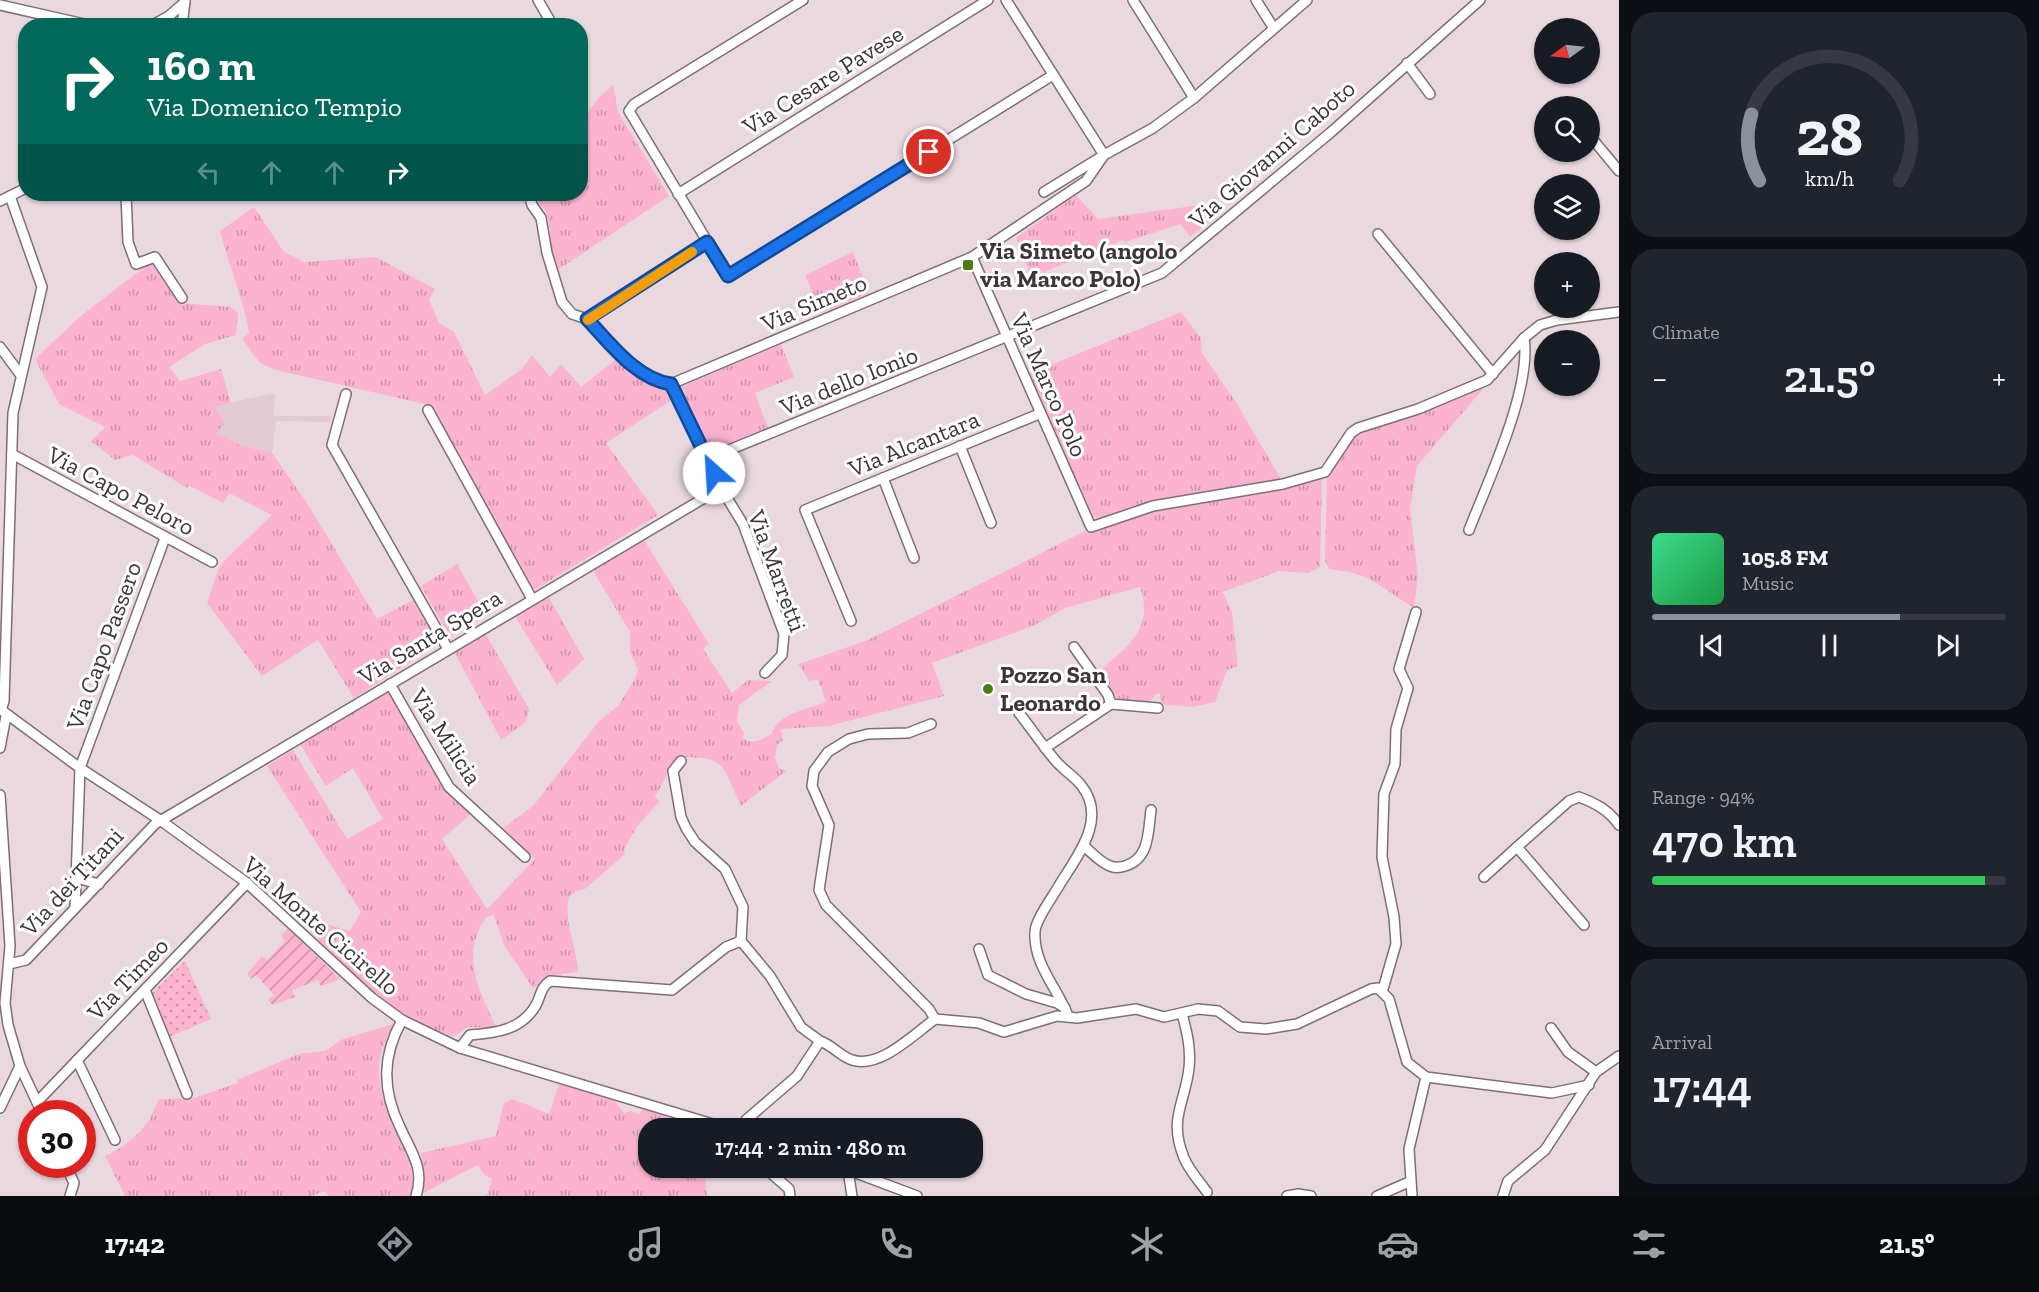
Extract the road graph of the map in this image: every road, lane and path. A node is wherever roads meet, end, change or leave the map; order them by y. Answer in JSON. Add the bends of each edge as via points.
{"nodes":[{"id":1,"x":538,"y":0,"type":"edge"},
{"id":2,"x":803,"y":0,"type":"edge"},
{"id":3,"x":988,"y":0,"type":"edge"},
{"id":4,"x":1006,"y":0,"type":"edge"},
{"id":5,"x":1133,"y":0,"type":"edge"},
{"id":6,"x":1256,"y":0,"type":"edge"},
{"id":7,"x":1307,"y":0,"type":"edge"},
{"id":8,"x":1480,"y":0,"type":"edge"},
{"id":9,"x":185,"y":1,"type":"edge"},
{"id":10,"x":0,"y":5,"type":"edge"},
{"id":11,"x":58,"y":18,"type":"edge"},
{"id":12,"x":165,"y":18,"type":"edge"},
{"id":13,"x":183,"y":18,"type":"edge"},
{"id":14,"x":548,"y":18,"type":"edge"},
{"id":15,"x":1273,"y":27,"type":"junction"},
{"id":16,"x":1407,"y":63,"type":"junction"},
{"id":17,"x":1053,"y":75,"type":"junction"},
{"id":18,"x":1430,"y":94,"type":"dead end"},
{"id":19,"x":1194,"y":98,"type":"junction"},
{"id":20,"x":1600,"y":148,"type":"edge"},
{"id":21,"x":1104,"y":155,"type":"junction"},
{"id":22,"x":1619,"y":171,"type":"edge"},
{"id":23,"x":18,"y":192,"type":"edge"},
{"id":24,"x":1044,"y":192,"type":"dead end"},
{"id":25,"x":678,"y":194,"type":"junction"},
{"id":26,"x":10,"y":196,"type":"junction"},
{"id":27,"x":0,"y":201,"type":"edge"},
{"id":28,"x":126,"y":201,"type":"edge"},
{"id":29,"x":531,"y":201,"type":"edge"},
{"id":30,"x":1378,"y":234,"type":"dead end"},
{"id":31,"x":707,"y":242,"type":"junction"},
{"id":32,"x":972,"y":257,"type":"junction"},
{"id":33,"x":182,"y":298,"type":"dead end"},
{"id":34,"x":1619,"y":312,"type":"edge"},
{"id":35,"x":587,"y":319,"type":"junction"},
{"id":36,"x":1006,"y":338,"type":"junction"},
{"id":37,"x":1524,"y":338,"type":"junction"},
{"id":38,"x":0,"y":347,"type":"edge"},
{"id":39,"x":20,"y":374,"type":"junction"},
{"id":40,"x":1493,"y":375,"type":"junction"},
{"id":41,"x":671,"y":384,"type":"junction"},
{"id":42,"x":346,"y":394,"type":"dead end"},
{"id":43,"x":428,"y":410,"type":"dead end"},
{"id":44,"x":1039,"y":414,"type":"junction"},
{"id":45,"x":960,"y":446,"type":"junction"},
{"id":46,"x":12,"y":454,"type":"junction"},
{"id":47,"x":707,"y":459,"type":"junction"},
{"id":48,"x":883,"y":478,"type":"junction"},
{"id":49,"x":721,"y":488,"type":"junction"},
{"id":50,"x":991,"y":523,"type":"dead end"},
{"id":51,"x":1469,"y":530,"type":"dead end"},
{"id":52,"x":165,"y":538,"type":"junction"},
{"id":53,"x":914,"y":558,"type":"dead end"},
{"id":54,"x":212,"y":562,"type":"dead end"},
{"id":55,"x":532,"y":599,"type":"junction"},
{"id":56,"x":1416,"y":612,"type":"dead end"},
{"id":57,"x":851,"y":621,"type":"dead end"},
{"id":58,"x":1074,"y":647,"type":"dead end"},
{"id":59,"x":448,"y":649,"type":"junction"},
{"id":60,"x":765,"y":673,"type":"dead end"},
{"id":61,"x":390,"y":684,"type":"junction"},
{"id":62,"x":1111,"y":704,"type":"junction"},
{"id":63,"x":1158,"y":708,"type":"dead end"},
{"id":64,"x":2,"y":711,"type":"edge"},
{"id":65,"x":1019,"y":713,"type":"dead end"},
{"id":66,"x":931,"y":724,"type":"dead end"},
{"id":67,"x":0,"y":748,"type":"edge"},
{"id":68,"x":1045,"y":748,"type":"junction"},
{"id":69,"x":681,"y":761,"type":"dead end"},
{"id":70,"x":80,"y":768,"type":"junction"},
{"id":71,"x":0,"y":795,"type":"edge"},
{"id":72,"x":1151,"y":810,"type":"dead end"},
{"id":73,"x":160,"y":820,"type":"junction"},
{"id":74,"x":1619,"y":825,"type":"edge"},
{"id":75,"x":1084,"y":846,"type":"junction"},
{"id":76,"x":1517,"y":847,"type":"junction"},
{"id":77,"x":525,"y":857,"type":"dead end"},
{"id":78,"x":1484,"y":877,"type":"dead end"},
{"id":79,"x":76,"y":878,"type":"junction"},
{"id":80,"x":247,"y":883,"type":"junction"},
{"id":81,"x":99,"y":884,"type":"junction"},
{"id":82,"x":75,"y":908,"type":"junction"},
{"id":83,"x":1584,"y":925,"type":"dead end"},
{"id":84,"x":741,"y":941,"type":"junction"},
{"id":85,"x":979,"y":949,"type":"dead end"},
{"id":86,"x":9,"y":963,"type":"junction"},
{"id":87,"x":1383,"y":989,"type":"junction"},
{"id":88,"x":145,"y":990,"type":"junction"},
{"id":89,"x":1067,"y":1012,"type":"junction"},
{"id":90,"x":1182,"y":1014,"type":"junction"},
{"id":91,"x":934,"y":1019,"type":"junction"},
{"id":92,"x":402,"y":1020,"type":"junction"},
{"id":93,"x":1551,"y":1028,"type":"dead end"},
{"id":94,"x":820,"y":1041,"type":"junction"},
{"id":95,"x":460,"y":1048,"type":"junction"},
{"id":96,"x":1619,"y":1056,"type":"edge"},
{"id":97,"x":77,"y":1060,"type":"junction"},
{"id":98,"x":20,"y":1066,"type":"junction"},
{"id":99,"x":1596,"y":1072,"type":"junction"},
{"id":100,"x":1426,"y":1077,"type":"junction"},
{"id":101,"x":1589,"y":1085,"type":"junction"},
{"id":102,"x":187,"y":1094,"type":"dead end"},
{"id":103,"x":36,"y":1100,"type":"edge"},
{"id":104,"x":39,"y":1100,"type":"edge"},
{"id":105,"x":0,"y":1108,"type":"edge"},
{"id":106,"x":692,"y":1118,"type":"edge"},
{"id":107,"x":748,"y":1118,"type":"edge"},
{"id":108,"x":115,"y":1140,"type":"dead end"},
{"id":109,"x":72,"y":1178,"type":"edge"},
{"id":110,"x":776,"y":1178,"type":"edge"},
{"id":111,"x":847,"y":1178,"type":"edge"},
{"id":112,"x":868,"y":1178,"type":"edge"},
{"id":113,"x":1409,"y":1182,"type":"junction"},
{"id":114,"x":1207,"y":1192,"type":"dead end"},
{"id":115,"x":70,"y":1196,"type":"edge"},
{"id":116,"x":416,"y":1196,"type":"edge"},
{"id":117,"x":790,"y":1196,"type":"edge"},
{"id":118,"x":852,"y":1196,"type":"edge"},
{"id":119,"x":917,"y":1196,"type":"edge"},
{"id":120,"x":1287,"y":1196,"type":"edge"},
{"id":121,"x":1311,"y":1196,"type":"edge"},
{"id":122,"x":1377,"y":1196,"type":"edge"},
{"id":123,"x":1412,"y":1196,"type":"edge"},
{"id":124,"x":1503,"y":1196,"type":"edge"}],
"edges":[{"from":1,"to":14,"type":"street"},
{"from":2,"to":25,"type":"street","via":[[634,104],[629,111]]},
{"from":3,"to":25,"type":"street","name":"Via Cesare Pavese"},
{"from":4,"to":17,"type":"street"},
{"from":5,"to":19,"type":"street"},
{"from":6,"to":15,"type":"street"},
{"from":7,"to":15,"type":"street"},
{"from":8,"to":16,"type":"street","name":"Via Giovanni Caboto"},
{"from":9,"to":12,"type":"street"},
{"from":9,"to":13,"type":"street"},
{"from":10,"to":11,"type":"street"},
{"from":15,"to":19,"type":"street"},
{"from":16,"to":18,"type":"street"},
{"from":16,"to":36,"type":"street","name":"Via Giovanni Caboto","via":[[1162,273]]},
{"from":17,"to":21,"type":"street"},
{"from":17,"to":31,"type":"street","via":[[728,276]]},
{"from":19,"to":21,"type":"street","via":[[1153,128]]},
{"from":20,"to":22,"type":"street"},
{"from":21,"to":24,"type":"street"},
{"from":21,"to":32,"type":"street","name":"Via Simeto","via":[[1086,181]]},
{"from":23,"to":26,"type":"street"},
{"from":25,"to":31,"type":"street"},
{"from":26,"to":27,"type":"street"},
{"from":26,"to":39,"type":"street","via":[[42,287]]},
{"from":28,"to":33,"type":"street","via":[[128,242],[136,264],[155,257]]},
{"from":29,"to":35,"type":"street","via":[[542,218],[547,253],[562,302],[573,314]]},
{"from":30,"to":40,"type":"street"},
{"from":31,"to":35,"type":"street"},
{"from":32,"to":36,"type":"street","name":"Via Marco Polo"},
{"from":32,"to":41,"type":"street","name":"Via Simeto"},
{"from":34,"to":37,"type":"street","via":[[1557,320],[1540,325]]},
{"from":35,"to":41,"type":"street","via":[[646,376]]},
{"from":36,"to":44,"type":"street","name":"Via Marco Polo"},
{"from":36,"to":47,"type":"street","name":"Via dello Ionio"},
{"from":37,"to":40,"type":"street"},
{"from":37,"to":51,"type":"street","via":[[1526,359],[1519,393]]},
{"from":38,"to":39,"type":"street"},
{"from":39,"to":46,"type":"street","via":[[13,413]]},
{"from":40,"to":44,"type":"street","name":"Via Marco Polo","via":[[1418,409],[1358,428],[1325,472],[1282,484],[1154,506],[1090,527]]},
{"from":41,"to":47,"type":"street","name":"Via Marretti"},
{"from":42,"to":59,"type":"street","via":[[332,445]]},
{"from":43,"to":55,"type":"street"},
{"from":44,"to":45,"type":"street","name":"Via Alcantara"},
{"from":45,"to":48,"type":"street","name":"Via Alcantara"},
{"from":45,"to":50,"type":"street"},
{"from":46,"to":52,"type":"street","name":"Via Capo Peloro"},
{"from":46,"to":64,"type":"street"},
{"from":47,"to":49,"type":"street","name":"Via Marretti"},
{"from":48,"to":53,"type":"street"},
{"from":48,"to":57,"type":"street","name":"Via Alcantara","via":[[805,510]]},
{"from":49,"to":55,"type":"street","name":"Via Santa Spera"},
{"from":49,"to":60,"type":"street","name":"Via Marretti","via":[[743,524],[784,634],[782,655]]},
{"from":52,"to":54,"type":"street","name":"Via Capo Peloro"},
{"from":52,"to":70,"type":"street","name":"Via Capo Passero"},
{"from":55,"to":59,"type":"street","name":"Via Santa Spera"},
{"from":56,"to":87,"type":"street","via":[[1399,669],[1408,688],[1396,729],[1395,764],[1384,794],[1382,857],[1396,944]]},
{"from":58,"to":62,"type":"street"},
{"from":59,"to":61,"type":"street","name":"Via Santa Spera"},
{"from":61,"to":73,"type":"street","name":"Via Santa Spera"},
{"from":61,"to":77,"type":"street","name":"Via Milicia","via":[[449,787]]},
{"from":62,"to":63,"type":"street"},
{"from":62,"to":68,"type":"street"},
{"from":64,"to":67,"type":"street"},
{"from":64,"to":70,"type":"street","name":"Via Monte Cicirello"},
{"from":65,"to":68,"type":"street"},
{"from":66,"to":91,"type":"street","via":[[908,733],[868,734],[849,739],[828,752],[814,771],[812,786],[829,825],[819,890],[826,905],[929,1009]]},
{"from":68,"to":75,"type":"street","via":[[1085,792],[1092,818]]},
{"from":69,"to":84,"type":"street","via":[[673,771],[681,817],[695,842],[725,869],[742,907]]},
{"from":70,"to":73,"type":"street","name":"Via Monte Cicirello"},
{"from":70,"to":79,"type":"street","name":"Via Capo Passero"},
{"from":71,"to":86,"type":"street"},
{"from":72,"to":75,"type":"street","via":[[1145,848],[1136,861],[1114,867],[1106,865]]},
{"from":73,"to":80,"type":"street","name":"Via Monte Cicirello"},
{"from":73,"to":81,"type":"street","name":"Via dei Titani"},
{"from":74,"to":76,"type":"street","via":[[1595,803],[1579,797],[1569,801]]},
{"from":75,"to":89,"type":"street","via":[[1035,932],[1045,975]]},
{"from":76,"to":78,"type":"street"},
{"from":76,"to":83,"type":"street"},
{"from":79,"to":81,"type":"street"},
{"from":79,"to":82,"type":"street","name":"Via Capo Passero"},
{"from":80,"to":88,"type":"street","name":"Via Timeo"},
{"from":80,"to":92,"type":"street","name":"Via Monte Cicirello","via":[[372,998]]},
{"from":81,"to":82,"type":"street","name":"Via dei Titani"},
{"from":82,"to":86,"type":"street","name":"Via dei Titani","via":[[26,960]]},
{"from":84,"to":94,"type":"street","via":[[770,976],[801,1027]]},
{"from":84,"to":95,"type":"street","via":[[718,952],[672,990],[550,981],[539,994],[537,1005],[521,1022],[497,1033],[470,1035]]},
{"from":85,"to":89,"type":"street","via":[[988,975],[1026,994],[1057,1003]]},
{"from":86,"to":98,"type":"street","via":[[5,1003]]},
{"from":87,"to":90,"type":"street","via":[[1371,989],[1297,1024],[1266,1029],[1240,1027],[1218,1011],[1198,1009]]},
{"from":87,"to":100,"type":"street","via":[[1407,1062]]},
{"from":88,"to":97,"type":"street","name":"Via Timeo"},
{"from":88,"to":102,"type":"street"},
{"from":89,"to":90,"type":"street","via":[[1077,1017],[1136,1009],[1157,1016]]},
{"from":89,"to":91,"type":"street","via":[[1004,1032],[979,1023]]},
{"from":90,"to":114,"type":"street","via":[[1190,1058],[1178,1107],[1178,1140],[1184,1160]]},
{"from":91,"to":94,"type":"street","via":[[870,1061],[854,1061]]},
{"from":92,"to":95,"type":"street","name":"Via Monte Cicirello"},
{"from":92,"to":116,"type":"street","via":[[392,1037],[384,1071],[389,1102],[418,1163],[420,1183]]},
{"from":93,"to":99,"type":"street","via":[[1568,1052]]},
{"from":94,"to":107,"type":"street","via":[[797,1077]]},
{"from":95,"to":106,"type":"street","name":"Via Monte Cicirello"},
{"from":96,"to":99,"type":"street"},
{"from":97,"to":104,"type":"street","name":"Via Timeo"},
{"from":97,"to":108,"type":"street"},
{"from":98,"to":103,"type":"street"},
{"from":98,"to":105,"type":"street"},
{"from":99,"to":101,"type":"street"},
{"from":100,"to":101,"type":"street","via":[[1552,1093]]},
{"from":100,"to":113,"type":"street","via":[[1409,1149]]},
{"from":101,"to":124,"type":"street","via":[[1545,1150],[1508,1181]]},
{"from":109,"to":115,"type":"street"},
{"from":110,"to":117,"type":"street","via":[[789,1189]]},
{"from":111,"to":118,"type":"street"},
{"from":112,"to":119,"type":"street"},
{"from":113,"to":122,"type":"street"},
{"from":113,"to":123,"type":"street"},
{"from":120,"to":121,"type":"street"}]}
